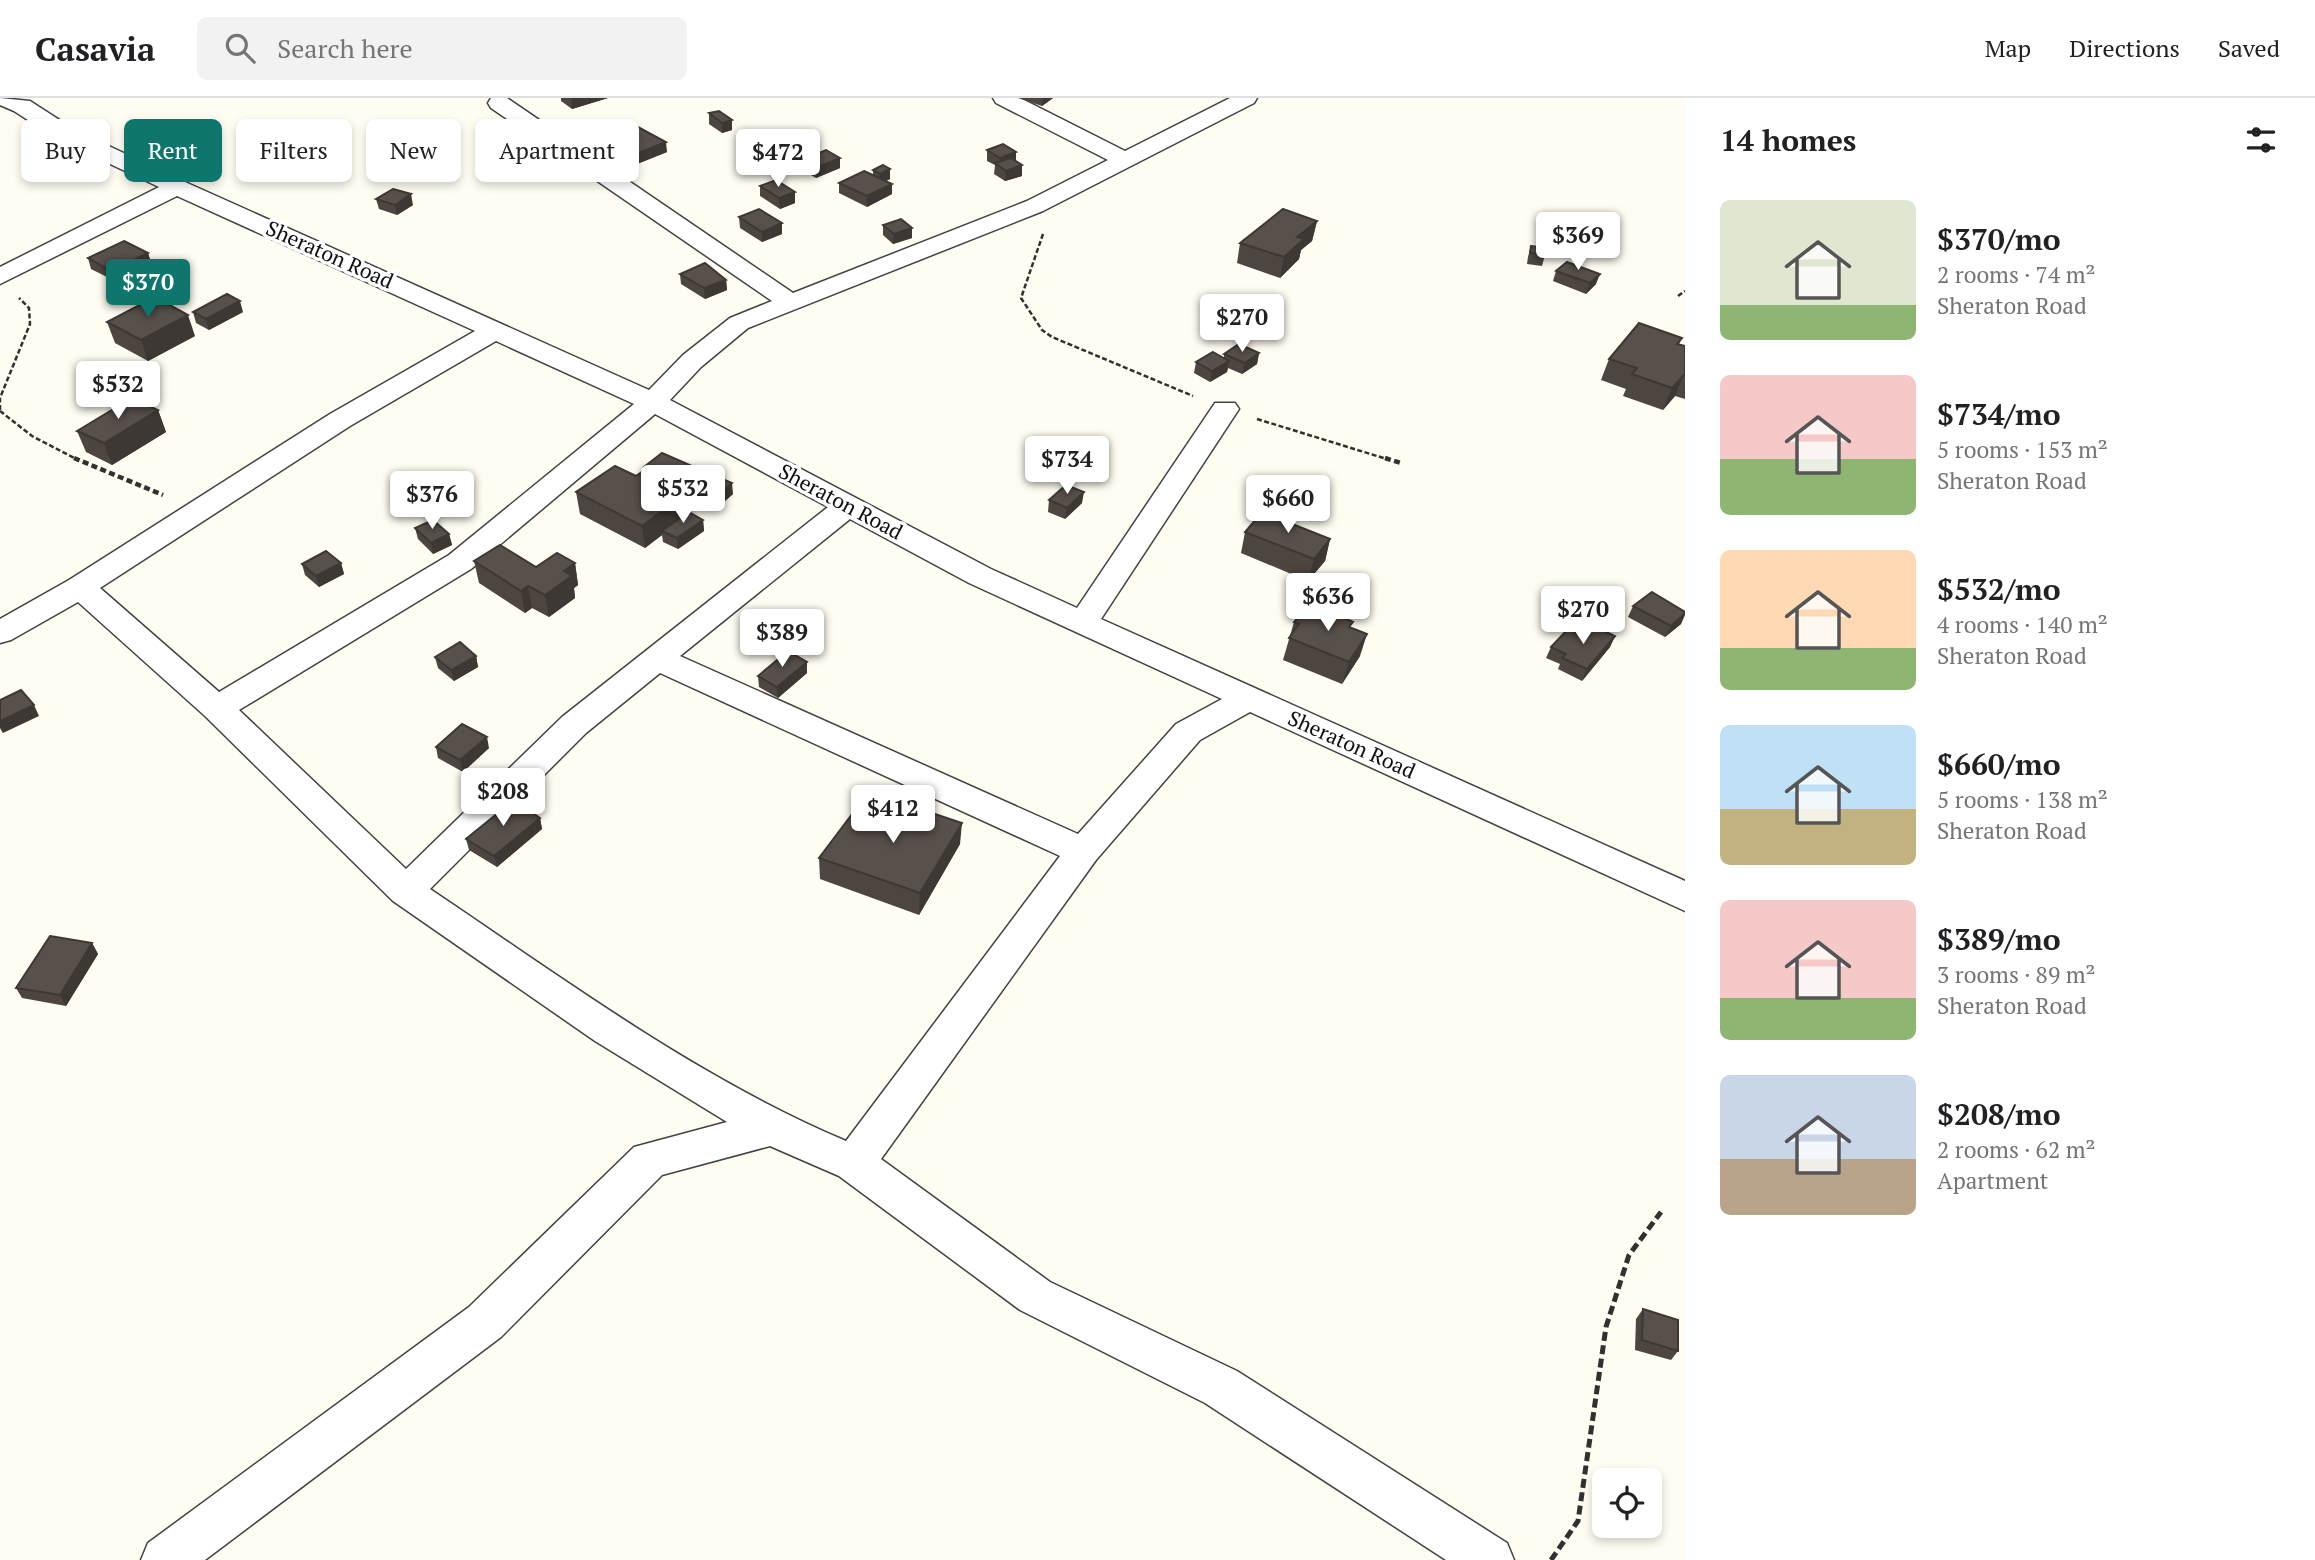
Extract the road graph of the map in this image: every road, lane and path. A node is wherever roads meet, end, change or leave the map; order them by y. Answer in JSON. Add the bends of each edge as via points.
{"nodes":[{"id":1,"x":1,"y":98,"type":"edge"},
{"id":2,"x":1003,"y":98,"type":"edge"},
{"id":3,"x":1246,"y":98,"type":"edge"},
{"id":4,"x":499,"y":103,"type":"dead end"},
{"id":5,"x":1123,"y":159,"type":"junction"},
{"id":6,"x":177,"y":187,"type":"junction"},
{"id":7,"x":1035,"y":206,"type":"junction"},
{"id":8,"x":5,"y":285,"type":"edge"},
{"id":9,"x":1685,"y":291,"type":"edge"},
{"id":10,"x":1678,"y":296,"type":"dead end"},
{"id":11,"x":792,"y":303,"type":"junction"},
{"id":12,"x":496,"y":330,"type":"junction"},
{"id":13,"x":0,"y":398,"type":"edge"},
{"id":14,"x":653,"y":402,"type":"junction"},
{"id":15,"x":1224,"y":409,"type":"junction"},
{"id":16,"x":0,"y":411,"type":"edge"},
{"id":17,"x":1401,"y":463,"type":"dead end"},
{"id":18,"x":849,"y":505,"type":"junction"},
{"id":19,"x":199,"y":511,"type":"junction"},
{"id":20,"x":80,"y":587,"type":"junction"},
{"id":21,"x":1083,"y":623,"type":"junction"},
{"id":22,"x":0,"y":633,"type":"edge"},
{"id":23,"x":657,"y":659,"type":"junction"},
{"id":24,"x":1251,"y":698,"type":"junction"},
{"id":25,"x":217,"y":708,"type":"junction"},
{"id":26,"x":1083,"y":851,"type":"junction"},
{"id":27,"x":406,"y":891,"type":"junction"},
{"id":28,"x":1685,"y":897,"type":"edge"},
{"id":29,"x":772,"y":1128,"type":"junction"},
{"id":30,"x":854,"y":1163,"type":"junction"},
{"id":31,"x":1661,"y":1212,"type":"dead end"},
{"id":32,"x":165,"y":1560,"type":"edge"},
{"id":33,"x":1490,"y":1560,"type":"edge"},
{"id":34,"x":1551,"y":1560,"type":"edge"}],
"edges":[{"from":1,"to":6,"type":"street","name":"Sheraton Road"},
{"from":2,"to":5,"type":"street"},
{"from":3,"to":5,"type":"street"},
{"from":4,"to":11,"type":"street"},
{"from":5,"to":7,"type":"street"},
{"from":6,"to":8,"type":"street"},
{"from":6,"to":12,"type":"street","name":"Sheraton Road"},
{"from":7,"to":11,"type":"street"},
{"from":7,"to":15,"type":"path","via":[[1046,219],[1021,298],[1042,330]]},
{"from":8,"to":13,"type":"path","via":[[29,308],[30,324]]},
{"from":9,"to":10,"type":"path"},
{"from":11,"to":14,"type":"street","via":[[739,323],[692,361]]},
{"from":12,"to":14,"type":"street","name":"Sheraton Road"},
{"from":12,"to":19,"type":"street","via":[[340,419]]},
{"from":13,"to":16,"type":"path"},
{"from":14,"to":18,"type":"street","name":"Sheraton Road"},
{"from":14,"to":25,"type":"street","via":[[460,562]]},
{"from":15,"to":17,"type":"path"},
{"from":15,"to":21,"type":"street"},
{"from":16,"to":19,"type":"path","via":[[10,423],[50,445]]},
{"from":18,"to":21,"type":"street","name":"Sheraton Road","via":[[979,576]]},
{"from":18,"to":23,"type":"street"},
{"from":19,"to":20,"type":"street"},
{"from":20,"to":22,"type":"street"},
{"from":20,"to":25,"type":"street"},
{"from":21,"to":24,"type":"street","name":"Sheraton Road"},
{"from":23,"to":26,"type":"street"},
{"from":23,"to":27,"type":"street","via":[[574,725]]},
{"from":24,"to":26,"type":"street","via":[[1188,732]]},
{"from":24,"to":28,"type":"street","name":"Sheraton Road"},
{"from":25,"to":27,"type":"street"},
{"from":26,"to":30,"type":"street"},
{"from":27,"to":29,"type":"street","via":[[609,1030]]},
{"from":29,"to":30,"type":"street"},
{"from":29,"to":32,"type":"street","via":[[649,1160],[485,1322]]},
{"from":30,"to":33,"type":"street","via":[[1035,1296],[1221,1387]]},
{"from":31,"to":34,"type":"path","via":[[1629,1255],[1613,1303],[1578,1521]]}]}
